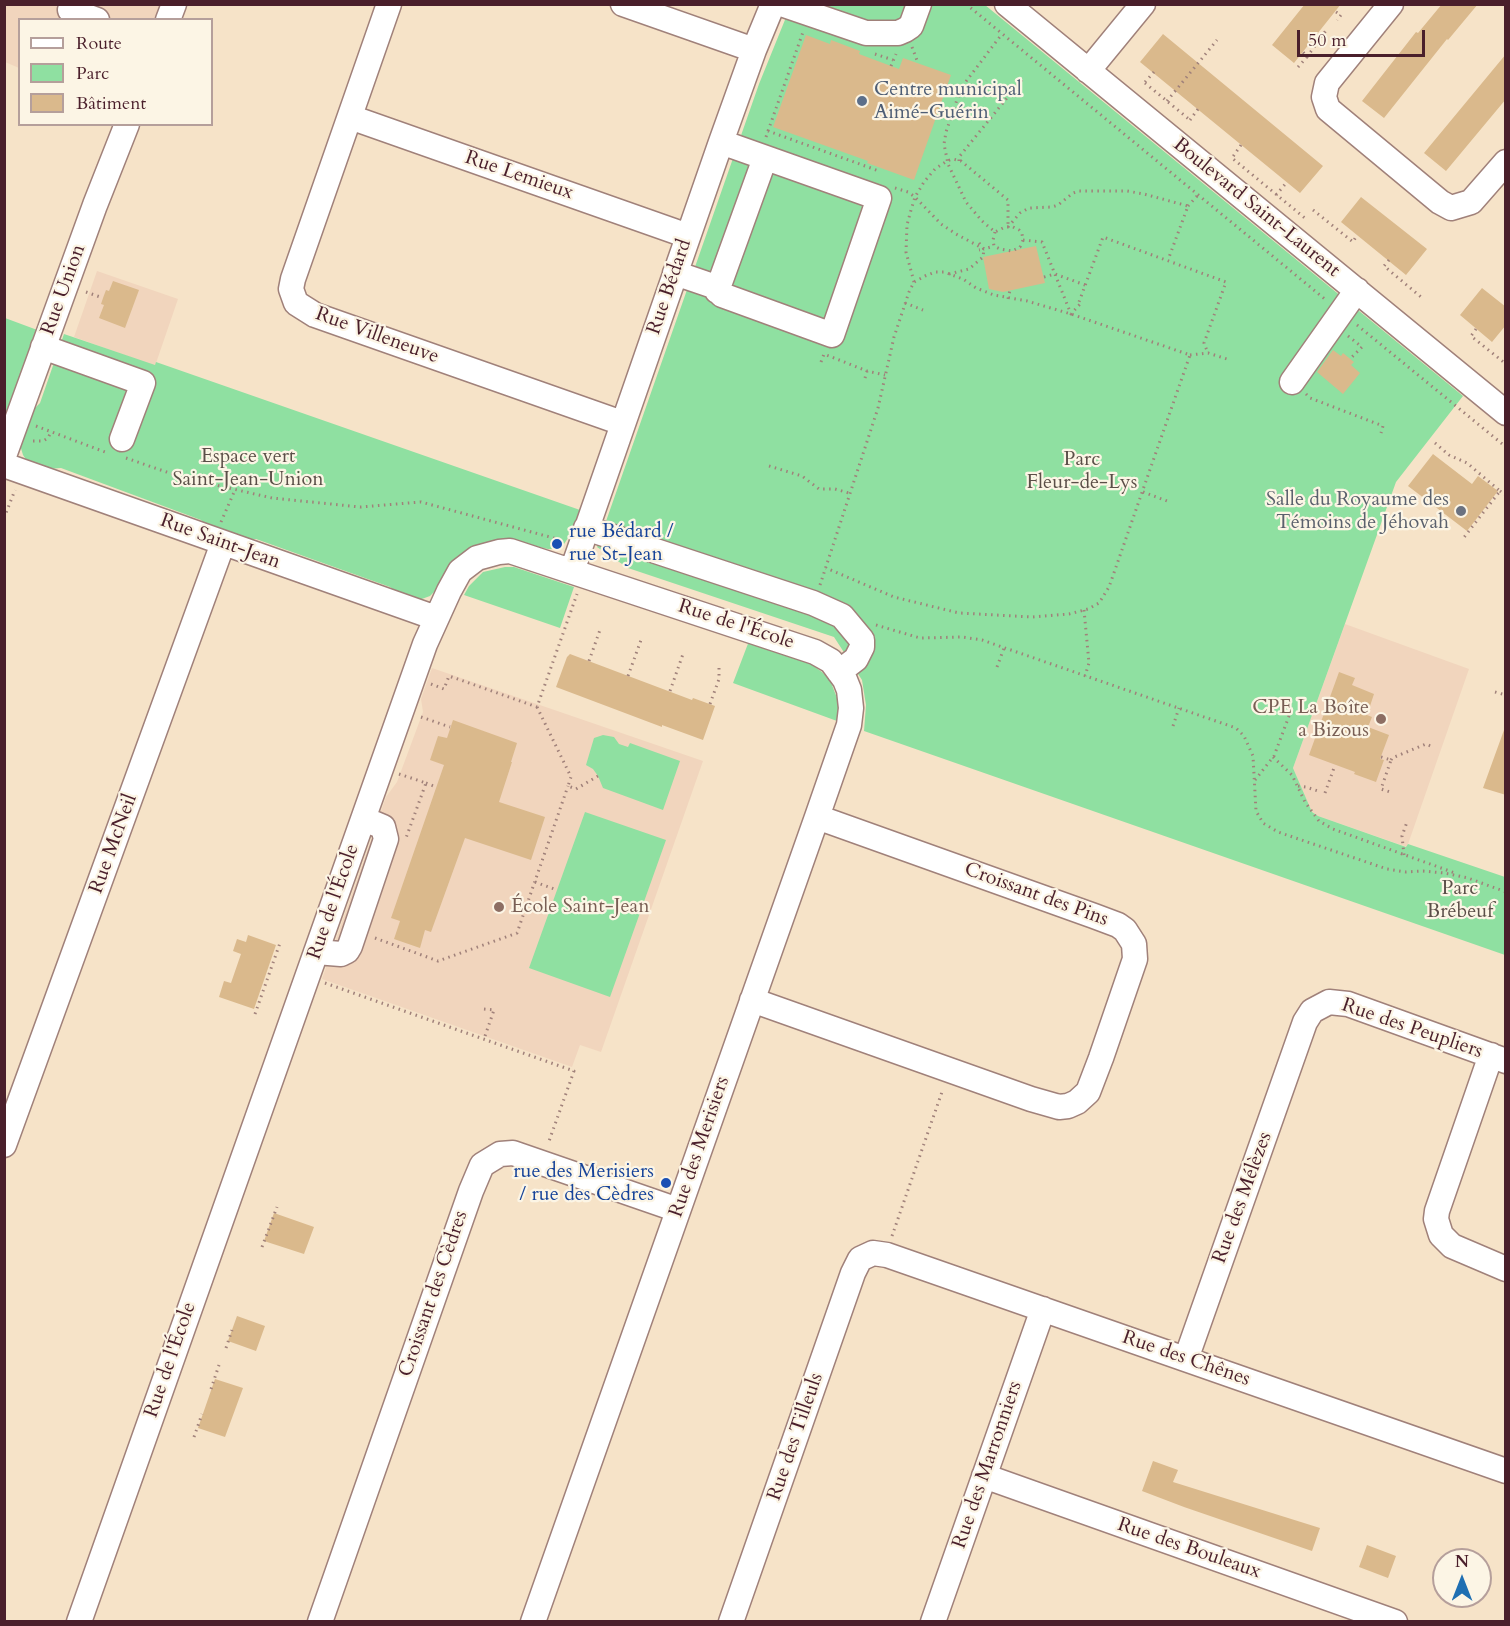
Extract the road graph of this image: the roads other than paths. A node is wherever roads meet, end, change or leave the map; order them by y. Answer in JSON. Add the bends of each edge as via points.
{"nodes":[{"id":1,"x":389,"y":4,"type":"edge"},
{"id":2,"x":623,"y":4,"type":"edge"},
{"id":3,"x":773,"y":4,"type":"edge"},
{"id":4,"x":781,"y":4,"type":"edge"},
{"id":5,"x":919,"y":4,"type":"edge"},
{"id":6,"x":1007,"y":4,"type":"edge"},
{"id":7,"x":1143,"y":4,"type":"edge"},
{"id":8,"x":1391,"y":4,"type":"edge"},
{"id":9,"x":70,"y":10,"type":"dead end"},
{"id":10,"x":92,"y":18,"type":"edge"},
{"id":11,"x":754,"y":50,"type":"junction"},
{"id":12,"x":1088,"y":71,"type":"junction"},
{"id":13,"x":350,"y":117,"type":"junction"},
{"id":14,"x":126,"y":126,"type":"edge"},
{"id":15,"x":721,"y":142,"type":"junction"},
{"id":16,"x":765,"y":149,"type":"junction"},
{"id":17,"x":1506,"y":162,"type":"edge"},
{"id":18,"x":688,"y":236,"type":"junction"},
{"id":19,"x":675,"y":273,"type":"junction"},
{"id":20,"x":1357,"y":290,"type":"junction"},
{"id":21,"x":717,"y":291,"type":"junction"},
{"id":22,"x":43,"y":347,"type":"junction"},
{"id":23,"x":1292,"y":382,"type":"dead end"},
{"id":24,"x":1506,"y":413,"type":"edge"},
{"id":25,"x":622,"y":423,"type":"junction"},
{"id":26,"x":115,"y":449,"type":"road end"},
{"id":27,"x":4,"y":456,"type":"edge"},
{"id":28,"x":11,"y":474,"type":"edge"},
{"id":29,"x":222,"y":534,"type":"junction"},
{"id":30,"x":576,"y":535,"type":"junction"},
{"id":31,"x":576,"y":579,"type":"junction"},
{"id":32,"x":436,"y":618,"type":"junction"},
{"id":33,"x":839,"y":672,"type":"junction"},
{"id":34,"x":817,"y":817,"type":"junction"},
{"id":35,"x":752,"y":1000,"type":"junction"},
{"id":36,"x":1300,"y":1036,"type":"joint"},
{"id":37,"x":1498,"y":1058,"type":"edge"},
{"id":38,"x":4,"y":1145,"type":"edge"},
{"id":39,"x":678,"y":1210,"type":"junction"},
{"id":40,"x":865,"y":1255,"type":"joint"},
{"id":41,"x":1506,"y":1269,"type":"edge"},
{"id":42,"x":1043,"y":1309,"type":"junction"},
{"id":43,"x":1186,"y":1359,"type":"junction"},
{"id":44,"x":1506,"y":1471,"type":"edge"},
{"id":45,"x":984,"y":1476,"type":"junction"},
{"id":46,"x":79,"y":1622,"type":"edge"},
{"id":47,"x":320,"y":1622,"type":"edge"},
{"id":48,"x":533,"y":1622,"type":"edge"},
{"id":49,"x":731,"y":1622,"type":"edge"},
{"id":50,"x":933,"y":1622,"type":"edge"},
{"id":51,"x":1395,"y":1622,"type":"edge"}],
"edges":[{"from":1,"to":13,"type":"street","name":"Rue Villeneuve"},
{"from":2,"to":11,"type":"street"},
{"from":3,"to":11,"type":"street","name":"Rue Bédard"},
{"from":4,"to":5,"type":"street","via":[[866,33],[905,30],[911,26]]},
{"from":6,"to":12,"type":"street","name":"Boulevard Saint-Laurent"},
{"from":7,"to":12,"type":"street"},
{"from":8,"to":17,"type":"street","via":[[1327,83],[1324,97],[1328,109],[1451,208],[1471,202]]},
{"from":9,"to":10,"type":"street"},
{"from":11,"to":15,"type":"street","name":"Rue Bédard"},
{"from":12,"to":20,"type":"street","name":"Boulevard Saint-Laurent"},
{"from":13,"to":18,"type":"street","name":"Rue Lemieux"},
{"from":13,"to":25,"type":"street","name":"Rue Villeneuve","via":[[293,279],[291,289],[296,303],[315,315]]},
{"from":14,"to":22,"type":"street","name":"Rue Union"},
{"from":15,"to":16,"type":"street"},
{"from":15,"to":18,"type":"street","name":"Rue Bédard"},
{"from":16,"to":21,"type":"street"},
{"from":16,"to":21,"type":"street","via":[[879,198],[832,335]]},
{"from":18,"to":19,"type":"street","name":"Rue Bédard"},
{"from":19,"to":21,"type":"street","via":[[713,286]]},
{"from":19,"to":25,"type":"street","name":"Rue Bédard"},
{"from":20,"to":23,"type":"street"},
{"from":20,"to":24,"type":"street","name":"Boulevard Saint-Laurent"},
{"from":22,"to":26,"type":"street","via":[[142,383]]},
{"from":22,"to":27,"type":"street","name":"Rue Union"},
{"from":25,"to":30,"type":"street","name":"Rue Bédard"},
{"from":28,"to":29,"type":"street","name":"Rue Saint-Jean"},
{"from":29,"to":32,"type":"street","name":"Rue Saint-Jean"},
{"from":29,"to":38,"type":"street","name":"Rue McNeil"},
{"from":30,"to":31,"type":"street","name":"Rue Bédard"},
{"from":30,"to":33,"type":"street","via":[[797,597],[833,611],[862,640],[860,654]]},
{"from":31,"to":32,"type":"street","name":"Rue de l'École","via":[[510,551],[488,554],[460,572]]},
{"from":31,"to":33,"type":"street","name":"Rue de l'École","via":[[815,651],[831,661]]},
{"from":32,"to":46,"type":"street","name":"Rue de l'École"},
{"from":33,"to":34,"type":"street","name":"Rue des Merisiers","via":[[849,690],[851,716]]},
{"from":34,"to":35,"type":"street","name":"Rue des Merisiers"},
{"from":34,"to":35,"type":"street","name":"Croissant des Pins","via":[[1125,930],[1134,944],[1135,959],[1098,1067],[1083,1097],[1068,1106],[1051,1105]]},
{"from":35,"to":39,"type":"street","name":"Rue des Merisiers"},
{"from":36,"to":37,"type":"street","name":"Rue des Peupliers","via":[[1312,1011],[1335,1002]]},
{"from":36,"to":43,"type":"street","name":"Rue des Mélèzes"},
{"from":37,"to":41,"type":"street","via":[[1436,1219],[1441,1235],[1452,1246]]},
{"from":39,"to":47,"type":"street","name":"Croissant des Cèdres","via":[[513,1153],[500,1154],[482,1165]]},
{"from":39,"to":48,"type":"street","name":"Rue des Merisiers"},
{"from":40,"to":42,"type":"street","name":"Rue des Chênes","via":[[887,1255]]},
{"from":40,"to":49,"type":"street","name":"Rue des Tilleuls","via":[[853,1273]]},
{"from":42,"to":43,"type":"street","name":"Rue des Chênes"},
{"from":42,"to":45,"type":"street","name":"Rue des Marronniers"},
{"from":43,"to":44,"type":"street","name":"Rue des Chênes"},
{"from":45,"to":50,"type":"street","name":"Rue des Marronniers"},
{"from":45,"to":51,"type":"street","name":"Rue des Bouleaux"}]}
